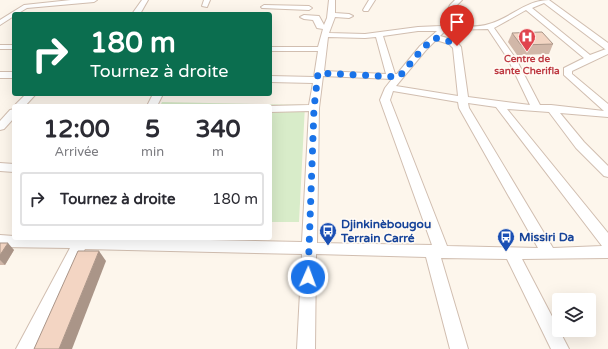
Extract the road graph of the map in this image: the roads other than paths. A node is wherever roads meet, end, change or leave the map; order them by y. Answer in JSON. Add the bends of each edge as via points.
{"nodes":[{"id":1,"x":94,"y":0,"type":"edge"},
{"id":2,"x":146,"y":0,"type":"edge"},
{"id":3,"x":310,"y":0,"type":"edge"},
{"id":4,"x":332,"y":0,"type":"edge"},
{"id":5,"x":372,"y":0,"type":"edge"},
{"id":6,"x":459,"y":0,"type":"edge"},
{"id":7,"x":545,"y":0,"type":"edge"},
{"id":8,"x":47,"y":1,"type":"edge"},
{"id":9,"x":264,"y":7,"type":"dead end"},
{"id":10,"x":527,"y":7,"type":"junction"},
{"id":11,"x":309,"y":8,"type":"junction"},
{"id":12,"x":366,"y":10,"type":"dead end"},
{"id":13,"x":15,"y":12,"type":"edge"},
{"id":14,"x":137,"y":12,"type":"edge"},
{"id":15,"x":12,"y":14,"type":"edge"},
{"id":16,"x":331,"y":15,"type":"junction"},
{"id":17,"x":349,"y":16,"type":"dead end"},
{"id":18,"x":304,"y":18,"type":"junction"},
{"id":19,"x":0,"y":23,"type":"edge"},
{"id":20,"x":299,"y":24,"type":"dead end"},
{"id":21,"x":490,"y":27,"type":"junction"},
{"id":22,"x":444,"y":28,"type":"junction"},
{"id":23,"x":325,"y":32,"type":"junction"},
{"id":24,"x":379,"y":34,"type":"junction"},
{"id":25,"x":435,"y":38,"type":"junction"},
{"id":26,"x":0,"y":47,"type":"edge"},
{"id":27,"x":12,"y":47,"type":"edge"},
{"id":28,"x":608,"y":47,"type":"edge"},
{"id":29,"x":272,"y":49,"type":"edge"},
{"id":30,"x":322,"y":49,"type":"junction"},
{"id":31,"x":608,"y":51,"type":"edge"},
{"id":32,"x":594,"y":57,"type":"junction"},
{"id":33,"x":608,"y":61,"type":"edge"},
{"id":34,"x":0,"y":75,"type":"edge"},
{"id":35,"x":12,"y":75,"type":"edge"},
{"id":36,"x":318,"y":76,"type":"junction"},
{"id":37,"x":272,"y":79,"type":"edge"},
{"id":38,"x":393,"y":80,"type":"junction"},
{"id":39,"x":29,"y":96,"type":"edge"},
{"id":40,"x":463,"y":100,"type":"junction"},
{"id":41,"x":22,"y":104,"type":"edge"},
{"id":42,"x":499,"y":105,"type":"junction"},
{"id":43,"x":272,"y":108,"type":"edge"},
{"id":44,"x":314,"y":108,"type":"junction"},
{"id":45,"x":536,"y":108,"type":"junction"},
{"id":46,"x":551,"y":108,"type":"junction"},
{"id":47,"x":608,"y":109,"type":"edge"},
{"id":48,"x":12,"y":113,"type":"edge"},
{"id":49,"x":0,"y":114,"type":"edge"},
{"id":50,"x":12,"y":114,"type":"edge"},
{"id":51,"x":608,"y":114,"type":"edge"},
{"id":52,"x":0,"y":127,"type":"edge"},
{"id":53,"x":0,"y":167,"type":"edge"},
{"id":54,"x":12,"y":168,"type":"edge"},
{"id":55,"x":608,"y":173,"type":"edge"},
{"id":56,"x":82,"y":240,"type":"edge"},
{"id":57,"x":0,"y":241,"type":"edge"},
{"id":58,"x":608,"y":243,"type":"edge"},
{"id":59,"x":310,"y":248,"type":"junction"},
{"id":60,"x":437,"y":252,"type":"junction"},
{"id":61,"x":608,"y":252,"type":"edge"},
{"id":62,"x":512,"y":254,"type":"junction"},
{"id":63,"x":549,"y":254,"type":"junction"},
{"id":64,"x":25,"y":349,"type":"edge"},
{"id":65,"x":306,"y":349,"type":"edge"},
{"id":66,"x":459,"y":349,"type":"edge"},
{"id":67,"x":560,"y":349,"type":"edge"}],
"edges":[{"from":1,"to":8,"type":"street"},
{"from":2,"to":14,"type":"street"},
{"from":3,"to":11,"type":"street"},
{"from":4,"to":16,"type":"street"},
{"from":5,"to":12,"type":"street"},
{"from":6,"to":22,"type":"street","via":[[453,5]]},
{"from":7,"to":10,"type":"street"},
{"from":7,"to":28,"type":"street"},
{"from":8,"to":13,"type":"street"},
{"from":9,"to":11,"type":"street"},
{"from":10,"to":21,"type":"street"},
{"from":10,"to":32,"type":"street"},
{"from":11,"to":18,"type":"street"},
{"from":15,"to":19,"type":"street"},
{"from":16,"to":17,"type":"street"},
{"from":16,"to":23,"type":"street"},
{"from":18,"to":20,"type":"street"},
{"from":18,"to":23,"type":"street","via":[[316,18]]},
{"from":21,"to":22,"type":"street"},
{"from":21,"to":45,"type":"street","via":[[512,59]]},
{"from":22,"to":24,"type":"street"},
{"from":22,"to":25,"type":"street"},
{"from":23,"to":24,"type":"street","via":[[365,36]]},
{"from":23,"to":30,"type":"street"},
{"from":24,"to":38,"type":"street"},
{"from":25,"to":38,"type":"street"},
{"from":25,"to":40,"type":"street","via":[[452,42],[457,46]]},
{"from":26,"to":27,"type":"street"},
{"from":29,"to":30,"type":"street"},
{"from":30,"to":36,"type":"street"},
{"from":31,"to":32,"type":"street"},
{"from":32,"to":33,"type":"street"},
{"from":32,"to":47,"type":"street","via":[[567,70],[568,75]]},
{"from":34,"to":35,"type":"street"},
{"from":36,"to":37,"type":"street"},
{"from":36,"to":38,"type":"street"},
{"from":36,"to":44,"type":"street"},
{"from":38,"to":40,"type":"street"},
{"from":38,"to":60,"type":"street","via":[[385,100]]},
{"from":39,"to":41,"type":"street"},
{"from":40,"to":42,"type":"street"},
{"from":40,"to":63,"type":"street","via":[[464,108]]},
{"from":42,"to":45,"type":"street"},
{"from":42,"to":58,"type":"street"},
{"from":43,"to":44,"type":"street"},
{"from":44,"to":59,"type":"street"},
{"from":45,"to":46,"type":"street"},
{"from":46,"to":51,"type":"street"},
{"from":46,"to":55,"type":"street","via":[[580,145]]},
{"from":48,"to":49,"type":"street"},
{"from":50,"to":52,"type":"street"},
{"from":53,"to":54,"type":"street"},
{"from":56,"to":57,"type":"street"},
{"from":56,"to":59,"type":"street"},
{"from":56,"to":64,"type":"street"},
{"from":59,"to":60,"type":"street"},
{"from":59,"to":65,"type":"street"},
{"from":60,"to":62,"type":"street"},
{"from":60,"to":66,"type":"street"},
{"from":61,"to":63,"type":"street"},
{"from":62,"to":63,"type":"street"},
{"from":62,"to":67,"type":"street"}]}
